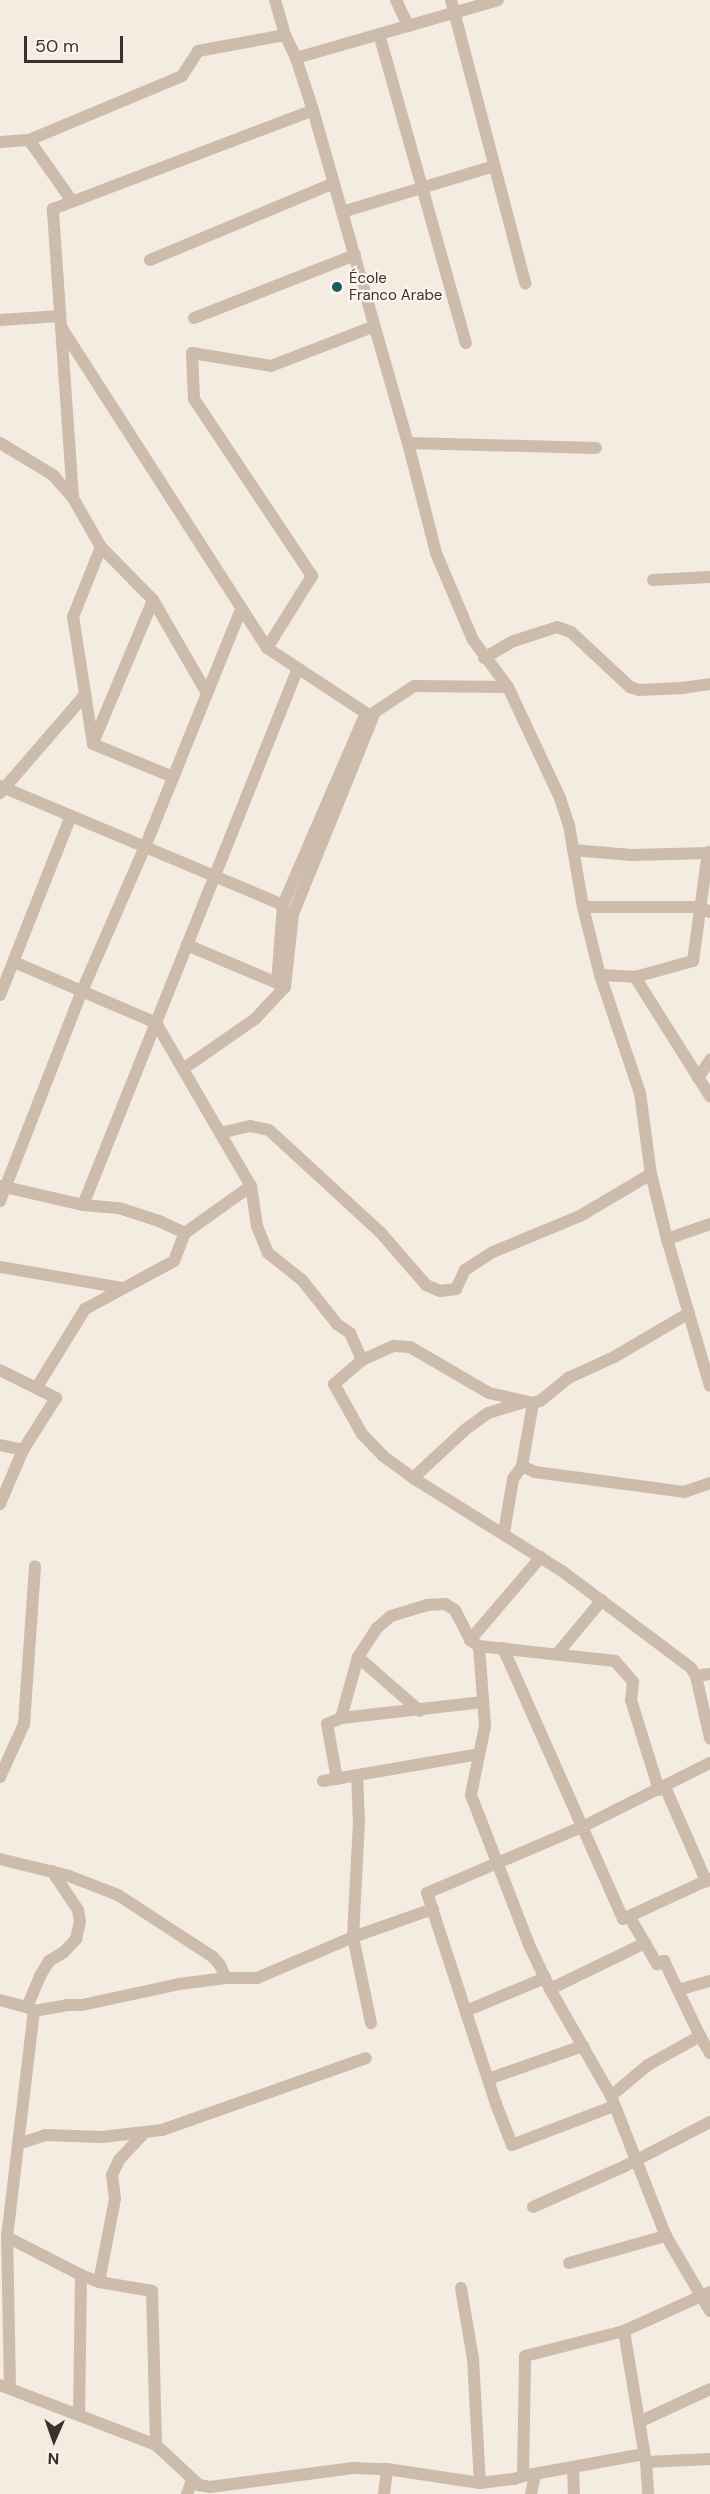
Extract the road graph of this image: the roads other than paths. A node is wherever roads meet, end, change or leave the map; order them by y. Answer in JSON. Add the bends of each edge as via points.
{"nodes":[{"id":1,"x":275,"y":0,"type":"edge"},
{"id":2,"x":396,"y":0,"type":"edge"},
{"id":3,"x":451,"y":0,"type":"edge"},
{"id":4,"x":498,"y":0,"type":"edge"},
{"id":5,"x":454,"y":13,"type":"junction"},
{"id":6,"x":408,"y":26,"type":"junction"},
{"id":7,"x":379,"y":34,"type":"junction"},
{"id":8,"x":285,"y":35,"type":"junction"},
{"id":9,"x":296,"y":58,"type":"junction"},
{"id":10,"x":313,"y":110,"type":"junction"},
{"id":11,"x":29,"y":140,"type":"junction"},
{"id":12,"x":0,"y":142,"type":"edge"},
{"id":13,"x":494,"y":166,"type":"junction"},
{"id":14,"x":334,"y":183,"type":"junction"},
{"id":15,"x":422,"y":188,"type":"junction"},
{"id":16,"x":72,"y":201,"type":"junction"},
{"id":17,"x":342,"y":212,"type":"junction"},
{"id":18,"x":355,"y":255,"type":"junction"},
{"id":19,"x":150,"y":260,"type":"dead end"},
{"id":20,"x":525,"y":283,"type":"dead end"},
{"id":21,"x":194,"y":318,"type":"dead end"},
{"id":22,"x":0,"y":320,"type":"edge"},
{"id":23,"x":61,"y":322,"type":"junction"},
{"id":24,"x":375,"y":326,"type":"junction"},
{"id":25,"x":465,"y":343,"type":"dead end"},
{"id":26,"x":0,"y":437,"type":"edge"},
{"id":27,"x":408,"y":442,"type":"junction"},
{"id":28,"x":0,"y":443,"type":"edge"},
{"id":29,"x":596,"y":448,"type":"dead end"},
{"id":30,"x":74,"y":498,"type":"junction"},
{"id":31,"x":101,"y":547,"type":"junction"},
{"id":32,"x":710,"y":577,"type":"edge"},
{"id":33,"x":653,"y":580,"type":"dead end"},
{"id":34,"x":153,"y":600,"type":"junction"},
{"id":35,"x":242,"y":609,"type":"junction"},
{"id":36,"x":267,"y":648,"type":"junction"},
{"id":37,"x":484,"y":658,"type":"junction"},
{"id":38,"x":298,"y":668,"type":"junction"},
{"id":39,"x":710,"y":684,"type":"edge"},
{"id":40,"x":508,"y":687,"type":"junction"},
{"id":41,"x":207,"y":693,"type":"junction"},
{"id":42,"x":85,"y":695,"type":"junction"},
{"id":43,"x":93,"y":744,"type":"junction"},
{"id":44,"x":173,"y":777,"type":"junction"},
{"id":45,"x":1,"y":789,"type":"edge"},
{"id":46,"x":71,"y":816,"type":"junction"},
{"id":47,"x":145,"y":847,"type":"junction"},
{"id":48,"x":573,"y":850,"type":"junction"},
{"id":49,"x":709,"y":852,"type":"edge"},
{"id":50,"x":215,"y":876,"type":"junction"},
{"id":51,"x":283,"y":905,"type":"junction"},
{"id":52,"x":583,"y":907,"type":"junction"},
{"id":53,"x":705,"y":909,"type":"edge"},
{"id":54,"x":187,"y":945,"type":"junction"},
{"id":55,"x":14,"y":962,"type":"junction"},
{"id":56,"x":600,"y":975,"type":"junction"},
{"id":57,"x":635,"y":977,"type":"junction"},
{"id":58,"x":82,"y":991,"type":"junction"},
{"id":59,"x":0,"y":995,"type":"edge"},
{"id":60,"x":156,"y":1023,"type":"junction"},
{"id":61,"x":710,"y":1060,"type":"edge"},
{"id":62,"x":183,"y":1069,"type":"junction"},
{"id":63,"x":698,"y":1078,"type":"junction"},
{"id":64,"x":710,"y":1096,"type":"edge"},
{"id":65,"x":220,"y":1133,"type":"junction"},
{"id":66,"x":651,"y":1174,"type":"junction"},
{"id":67,"x":251,"y":1186,"type":"junction"},
{"id":68,"x":3,"y":1187,"type":"edge"},
{"id":69,"x":0,"y":1201,"type":"edge"},
{"id":70,"x":83,"y":1205,"type":"junction"},
{"id":71,"x":710,"y":1224,"type":"edge"},
{"id":72,"x":185,"y":1233,"type":"junction"},
{"id":73,"x":667,"y":1239,"type":"junction"},
{"id":74,"x":0,"y":1267,"type":"edge"},
{"id":75,"x":123,"y":1288,"type":"junction"},
{"id":76,"x":688,"y":1313,"type":"junction"},
{"id":77,"x":362,"y":1360,"type":"junction"},
{"id":78,"x":0,"y":1370,"type":"edge"},
{"id":79,"x":710,"y":1386,"type":"edge"},
{"id":80,"x":37,"y":1388,"type":"junction"},
{"id":81,"x":528,"y":1403,"type":"junction"},
{"id":82,"x":0,"y":1445,"type":"edge"},
{"id":83,"x":24,"y":1450,"type":"junction"},
{"id":84,"x":522,"y":1466,"type":"junction"},
{"id":85,"x":413,"y":1478,"type":"junction"},
{"id":86,"x":710,"y":1482,"type":"edge"},
{"id":87,"x":0,"y":1504,"type":"edge"},
{"id":88,"x":504,"y":1533,"type":"junction"},
{"id":89,"x":541,"y":1557,"type":"junction"},
{"id":90,"x":35,"y":1566,"type":"dead end"},
{"id":91,"x":602,"y":1600,"type":"junction"},
{"id":92,"x":475,"y":1643,"type":"junction"},
{"id":93,"x":503,"y":1648,"type":"junction"},
{"id":94,"x":557,"y":1654,"type":"junction"},
{"id":95,"x":358,"y":1657,"type":"junction"},
{"id":96,"x":710,"y":1674,"type":"edge"},
{"id":97,"x":696,"y":1677,"type":"junction"},
{"id":98,"x":483,"y":1702,"type":"junction"},
{"id":99,"x":420,"y":1711,"type":"junction"},
{"id":100,"x":341,"y":1718,"type":"junction"},
{"id":101,"x":710,"y":1738,"type":"edge"},
{"id":102,"x":479,"y":1754,"type":"junction"},
{"id":103,"x":710,"y":1763,"type":"edge"},
{"id":104,"x":357,"y":1775,"type":"junction"},
{"id":105,"x":0,"y":1777,"type":"edge"},
{"id":106,"x":337,"y":1779,"type":"junction"},
{"id":107,"x":322,"y":1781,"type":"dead end"},
{"id":108,"x":662,"y":1789,"type":"junction"},
{"id":109,"x":582,"y":1827,"type":"junction"},
{"id":110,"x":0,"y":1859,"type":"edge"},
{"id":111,"x":498,"y":1864,"type":"junction"},
{"id":112,"x":52,"y":1871,"type":"junction"},
{"id":113,"x":708,"y":1880,"type":"edge"},
{"id":114,"x":433,"y":1909,"type":"junction"},
{"id":115,"x":629,"y":1916,"type":"junction"},
{"id":116,"x":353,"y":1937,"type":"junction"},
{"id":117,"x":645,"y":1943,"type":"junction"},
{"id":118,"x":226,"y":1978,"type":"junction"},
{"id":119,"x":710,"y":1981,"type":"edge"},
{"id":120,"x":548,"y":1983,"type":"junction"},
{"id":121,"x":678,"y":1990,"type":"junction"},
{"id":122,"x":0,"y":2000,"type":"edge"},
{"id":123,"x":30,"y":2009,"type":"junction"},
{"id":124,"x":466,"y":2011,"type":"junction"},
{"id":125,"x":371,"y":2023,"type":"dead end"},
{"id":126,"x":700,"y":2036,"type":"junction"},
{"id":127,"x":583,"y":2046,"type":"junction"},
{"id":128,"x":710,"y":2053,"type":"edge"},
{"id":129,"x":366,"y":2058,"type":"dead end"},
{"id":130,"x":488,"y":2079,"type":"junction"},
{"id":131,"x":612,"y":2101,"type":"junction"},
{"id":132,"x":708,"y":2127,"type":"edge"},
{"id":133,"x":145,"y":2132,"type":"junction"},
{"id":134,"x":18,"y":2144,"type":"junction"},
{"id":135,"x":634,"y":2160,"type":"junction"},
{"id":136,"x":533,"y":2207,"type":"dead end"},
{"id":137,"x":5,"y":2222,"type":"edge"},
{"id":138,"x":666,"y":2236,"type":"junction"},
{"id":139,"x":7,"y":2237,"type":"junction"},
{"id":140,"x":569,"y":2263,"type":"dead end"},
{"id":141,"x":81,"y":2275,"type":"junction"},
{"id":142,"x":99,"y":2282,"type":"junction"},
{"id":143,"x":461,"y":2288,"type":"dead end"},
{"id":144,"x":706,"y":2295,"type":"edge"},
{"id":145,"x":710,"y":2311,"type":"edge"},
{"id":146,"x":624,"y":2331,"type":"junction"},
{"id":147,"x":5,"y":2386,"type":"edge"},
{"id":148,"x":710,"y":2389,"type":"edge"},
{"id":149,"x":79,"y":2413,"type":"junction"},
{"id":150,"x":639,"y":2422,"type":"junction"},
{"id":151,"x":156,"y":2445,"type":"junction"},
{"id":152,"x":645,"y":2458,"type":"junction"},
{"id":153,"x":710,"y":2459,"type":"edge"},
{"id":154,"x":573,"y":2468,"type":"junction"},
{"id":155,"x":387,"y":2469,"type":"junction"},
{"id":156,"x":529,"y":2475,"type":"junction"},
{"id":157,"x":192,"y":2480,"type":"junction"},
{"id":158,"x":480,"y":2483,"type":"junction"},
{"id":159,"x":187,"y":2494,"type":"edge"},
{"id":160,"x":384,"y":2494,"type":"edge"},
{"id":161,"x":531,"y":2494,"type":"edge"},
{"id":162,"x":574,"y":2494,"type":"edge"},
{"id":163,"x":648,"y":2494,"type":"edge"}],
"edges":[{"from":1,"to":8,"type":"street"},
{"from":2,"to":6,"type":"street"},
{"from":3,"to":5,"type":"street"},
{"from":4,"to":5,"type":"street"},
{"from":5,"to":6,"type":"street"},
{"from":5,"to":13,"type":"street"},
{"from":6,"to":7,"type":"street"},
{"from":7,"to":9,"type":"street"},
{"from":7,"to":15,"type":"street"},
{"from":8,"to":9,"type":"street"},
{"from":8,"to":11,"type":"street","via":[[198,51],[182,76]]},
{"from":9,"to":10,"type":"street"},
{"from":10,"to":14,"type":"street"},
{"from":10,"to":16,"type":"street"},
{"from":11,"to":12,"type":"street"},
{"from":11,"to":16,"type":"street"},
{"from":13,"to":15,"type":"street"},
{"from":13,"to":20,"type":"street"},
{"from":14,"to":17,"type":"street"},
{"from":14,"to":19,"type":"street"},
{"from":15,"to":17,"type":"street"},
{"from":15,"to":25,"type":"street"},
{"from":16,"to":23,"type":"street","via":[[53,209]]},
{"from":17,"to":18,"type":"street"},
{"from":18,"to":21,"type":"street"},
{"from":18,"to":24,"type":"street"},
{"from":22,"to":23,"type":"street"},
{"from":23,"to":30,"type":"street"},
{"from":23,"to":35,"type":"street"},
{"from":24,"to":27,"type":"street"},
{"from":24,"to":36,"type":"street","via":[[271,366],[192,353],[194,399],[312,576]]},
{"from":26,"to":28,"type":"street"},
{"from":27,"to":29,"type":"street"},
{"from":27,"to":37,"type":"street","via":[[436,553]]},
{"from":28,"to":30,"type":"street","via":[[53,474]]},
{"from":30,"to":31,"type":"street"},
{"from":31,"to":34,"type":"street"},
{"from":31,"to":42,"type":"street","via":[[73,617]]},
{"from":32,"to":33,"type":"street"},
{"from":34,"to":41,"type":"street"},
{"from":34,"to":43,"type":"street"},
{"from":35,"to":36,"type":"street"},
{"from":35,"to":41,"type":"street"},
{"from":36,"to":38,"type":"street"},
{"from":37,"to":39,"type":"street","via":[[514,641],[557,627],[571,632],[630,687],[639,690]]},
{"from":37,"to":40,"type":"street"},
{"from":38,"to":50,"type":"street"},
{"from":38,"to":51,"type":"street","via":[[366,714]]},
{"from":40,"to":48,"type":"street","via":[[561,798]]},
{"from":40,"to":62,"type":"street","via":[[414,686],[375,712],[293,914],[285,987],[255,1019]]},
{"from":41,"to":44,"type":"street"},
{"from":42,"to":43,"type":"street"},
{"from":42,"to":45,"type":"street"},
{"from":43,"to":44,"type":"street"},
{"from":44,"to":47,"type":"street"},
{"from":45,"to":46,"type":"street"},
{"from":46,"to":47,"type":"street"},
{"from":46,"to":55,"type":"street"},
{"from":47,"to":50,"type":"street"},
{"from":47,"to":58,"type":"street"},
{"from":48,"to":49,"type":"street","via":[[631,855]]},
{"from":48,"to":52,"type":"street"},
{"from":49,"to":53,"type":"street"},
{"from":50,"to":51,"type":"street"},
{"from":50,"to":54,"type":"street"},
{"from":51,"to":54,"type":"street","via":[[277,983]]},
{"from":52,"to":53,"type":"street"},
{"from":52,"to":56,"type":"street"},
{"from":53,"to":57,"type":"street","via":[[693,961]]},
{"from":54,"to":60,"type":"street"},
{"from":55,"to":58,"type":"street"},
{"from":55,"to":59,"type":"street"},
{"from":56,"to":57,"type":"street"},
{"from":56,"to":66,"type":"street","via":[[640,1093]]},
{"from":57,"to":63,"type":"street"},
{"from":58,"to":60,"type":"street"},
{"from":58,"to":68,"type":"street"},
{"from":60,"to":62,"type":"street"},
{"from":60,"to":70,"type":"street"},
{"from":61,"to":63,"type":"street"},
{"from":62,"to":65,"type":"street"},
{"from":63,"to":64,"type":"street"},
{"from":65,"to":66,"type":"street","via":[[250,1126],[269,1130],[381,1233],[426,1285],[440,1291],[456,1289],[465,1270],[493,1252],[580,1216]]},
{"from":65,"to":67,"type":"street"},
{"from":66,"to":73,"type":"street"},
{"from":67,"to":72,"type":"street"},
{"from":67,"to":77,"type":"street","via":[[257,1226],[268,1253],[302,1280],[337,1324],[350,1333]]},
{"from":68,"to":69,"type":"street"},
{"from":68,"to":70,"type":"street"},
{"from":70,"to":72,"type":"street","via":[[119,1208]]},
{"from":71,"to":73,"type":"street"},
{"from":72,"to":75,"type":"street","via":[[174,1261]]},
{"from":73,"to":76,"type":"street"},
{"from":74,"to":75,"type":"street"},
{"from":75,"to":80,"type":"street","via":[[85,1309]]},
{"from":76,"to":79,"type":"street"},
{"from":76,"to":81,"type":"street","via":[[614,1357],[568,1378],[540,1401]]},
{"from":77,"to":81,"type":"street","via":[[394,1346],[410,1347],[489,1393]]},
{"from":77,"to":85,"type":"street","via":[[334,1384],[362,1434]]},
{"from":78,"to":80,"type":"street"},
{"from":80,"to":83,"type":"street","via":[[56,1398]]},
{"from":81,"to":84,"type":"street"},
{"from":81,"to":85,"type":"street","via":[[489,1413]]},
{"from":82,"to":83,"type":"street"},
{"from":83,"to":87,"type":"street"},
{"from":84,"to":86,"type":"street","via":[[535,1472],[684,1492]]},
{"from":84,"to":88,"type":"street","via":[[513,1479]]},
{"from":85,"to":88,"type":"street"},
{"from":88,"to":89,"type":"street"},
{"from":89,"to":91,"type":"street"},
{"from":89,"to":92,"type":"street"},
{"from":90,"to":105,"type":"street","via":[[24,1724]]},
{"from":91,"to":94,"type":"street"},
{"from":91,"to":97,"type":"street","via":[[691,1668]]},
{"from":92,"to":93,"type":"street"},
{"from":92,"to":95,"type":"street","via":[[455,1610],[445,1604],[427,1605],[391,1616],[377,1628]]},
{"from":92,"to":98,"type":"street"},
{"from":93,"to":94,"type":"street"},
{"from":93,"to":109,"type":"street"},
{"from":94,"to":108,"type":"street","via":[[615,1661],[625,1671],[633,1682],[631,1700]]},
{"from":95,"to":99,"type":"street"},
{"from":95,"to":100,"type":"street"},
{"from":96,"to":97,"type":"street"},
{"from":97,"to":101,"type":"street"},
{"from":98,"to":99,"type":"street"},
{"from":98,"to":102,"type":"street","via":[[485,1726]]},
{"from":99,"to":100,"type":"street"},
{"from":100,"to":106,"type":"street","via":[[327,1724]]},
{"from":102,"to":104,"type":"street"},
{"from":102,"to":111,"type":"street","via":[[471,1795]]},
{"from":103,"to":108,"type":"street"},
{"from":104,"to":106,"type":"street"},
{"from":104,"to":116,"type":"street","via":[[359,1822]]},
{"from":106,"to":107,"type":"street"},
{"from":108,"to":109,"type":"street"},
{"from":108,"to":113,"type":"street"},
{"from":109,"to":111,"type":"street"},
{"from":109,"to":115,"type":"street","via":[[623,1918]]},
{"from":110,"to":112,"type":"street"},
{"from":111,"to":114,"type":"street","via":[[428,1893]]},
{"from":111,"to":120,"type":"street"},
{"from":112,"to":118,"type":"street","via":[[118,1895],[141,1908],[213,1957]]},
{"from":112,"to":123,"type":"street","via":[[78,1910],[80,1922],[76,1939],[49,1961],[40,1976]]},
{"from":113,"to":115,"type":"street"},
{"from":114,"to":116,"type":"street"},
{"from":114,"to":124,"type":"street"},
{"from":115,"to":117,"type":"street"},
{"from":116,"to":118,"type":"street","via":[[257,1978]]},
{"from":116,"to":125,"type":"street"},
{"from":117,"to":120,"type":"street"},
{"from":117,"to":121,"type":"street","via":[[657,1964],[664,1961]]},
{"from":118,"to":123,"type":"street","via":[[156,1988],[82,2005]]},
{"from":119,"to":121,"type":"street"},
{"from":120,"to":124,"type":"street"},
{"from":120,"to":127,"type":"street"},
{"from":121,"to":126,"type":"street"},
{"from":122,"to":123,"type":"street"},
{"from":123,"to":134,"type":"street"},
{"from":124,"to":130,"type":"street"},
{"from":126,"to":128,"type":"street"},
{"from":126,"to":131,"type":"street","via":[[655,2061]]},
{"from":127,"to":130,"type":"street"},
{"from":127,"to":131,"type":"street"},
{"from":129,"to":133,"type":"street","via":[[162,2130]]},
{"from":130,"to":131,"type":"street","via":[[512,2145]]},
{"from":131,"to":135,"type":"street"},
{"from":132,"to":135,"type":"street"},
{"from":133,"to":134,"type":"street","via":[[102,2137],[45,2135]]},
{"from":133,"to":142,"type":"street","via":[[119,2160],[112,2175],[115,2199]]},
{"from":134,"to":137,"type":"street"},
{"from":135,"to":136,"type":"street"},
{"from":135,"to":138,"type":"street"},
{"from":137,"to":139,"type":"street"},
{"from":138,"to":140,"type":"street"},
{"from":138,"to":144,"type":"street"},
{"from":139,"to":141,"type":"street"},
{"from":139,"to":147,"type":"street"},
{"from":141,"to":142,"type":"street"},
{"from":141,"to":149,"type":"street"},
{"from":142,"to":151,"type":"street","via":[[152,2291]]},
{"from":143,"to":158,"type":"street","via":[[473,2359]]},
{"from":144,"to":145,"type":"street"},
{"from":144,"to":146,"type":"street"},
{"from":146,"to":150,"type":"street"},
{"from":146,"to":156,"type":"street","via":[[525,2356]]},
{"from":147,"to":149,"type":"street"},
{"from":148,"to":150,"type":"street"},
{"from":149,"to":151,"type":"street"},
{"from":150,"to":152,"type":"street"},
{"from":151,"to":157,"type":"street"},
{"from":152,"to":153,"type":"street"},
{"from":152,"to":154,"type":"street"},
{"from":152,"to":163,"type":"street"},
{"from":154,"to":156,"type":"street"},
{"from":154,"to":162,"type":"street"},
{"from":155,"to":157,"type":"street","via":[[353,2468],[210,2487],[199,2486]]},
{"from":155,"to":158,"type":"street"},
{"from":155,"to":160,"type":"street"},
{"from":156,"to":158,"type":"street"},
{"from":156,"to":161,"type":"street"},
{"from":157,"to":159,"type":"street"}]}
